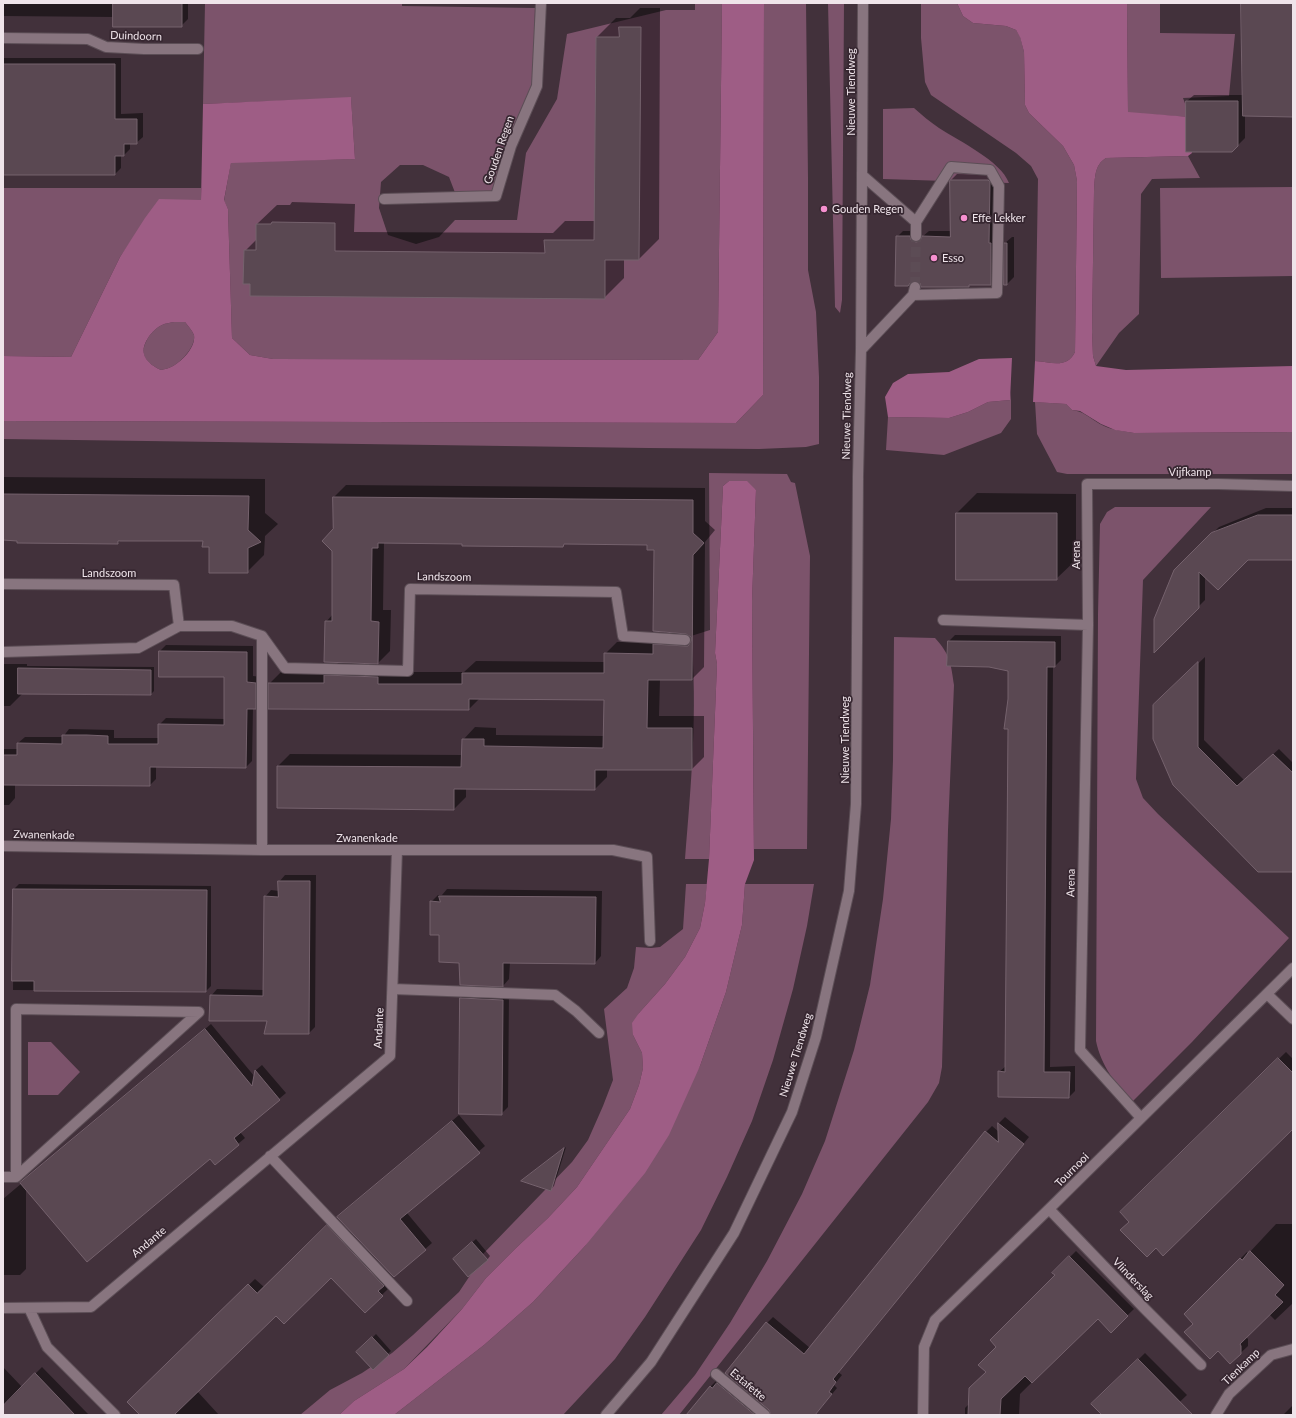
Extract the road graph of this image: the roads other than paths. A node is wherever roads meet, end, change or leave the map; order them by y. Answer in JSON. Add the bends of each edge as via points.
{"nodes":[{"id":1,"x":541,"y":3,"type":"edge"},
{"id":2,"x":863,"y":3,"type":"edge"},
{"id":3,"x":3,"y":38,"type":"edge"},
{"id":4,"x":198,"y":49,"type":"dead end"},
{"id":5,"x":862,"y":175,"type":"junction"},
{"id":6,"x":384,"y":199,"type":"dead end"},
{"id":7,"x":916,"y":222,"type":"junction"},
{"id":8,"x":916,"y":236,"type":"tunnel mouth"},
{"id":9,"x":861,"y":350,"type":"junction"},
{"id":10,"x":1087,"y":484,"type":"joint"},
{"id":11,"x":1293,"y":486,"type":"edge"},
{"id":12,"x":3,"y":584,"type":"edge"},
{"id":13,"x":944,"y":620,"type":"dead end"},
{"id":14,"x":1088,"y":625,"type":"junction"},
{"id":15,"x":179,"y":626,"type":"junction"},
{"id":16,"x":262,"y":636,"type":"junction"},
{"id":17,"x":685,"y":640,"type":"dead end"},
{"id":18,"x":3,"y":652,"type":"edge"},
{"id":19,"x":3,"y":846,"type":"edge"},
{"id":20,"x":262,"y":850,"type":"junction"},
{"id":21,"x":397,"y":850,"type":"junction"},
{"id":22,"x":650,"y":941,"type":"dead end"},
{"id":23,"x":1293,"y":968,"type":"edge"},
{"id":24,"x":393,"y":989,"type":"junction"},
{"id":25,"x":1267,"y":994,"type":"junction"},
{"id":26,"x":1293,"y":1019,"type":"edge"},
{"id":27,"x":599,"y":1033,"type":"dead end"},
{"id":28,"x":1141,"y":1118,"type":"junction"},
{"id":29,"x":270,"y":1156,"type":"junction"},
{"id":30,"x":3,"y":1177,"type":"edge"},
{"id":31,"x":16,"y":1177,"type":"junction"},
{"id":32,"x":1049,"y":1209,"type":"junction"},
{"id":33,"x":407,"y":1301,"type":"dead end"},
{"id":34,"x":3,"y":1308,"type":"edge"},
{"id":35,"x":29,"y":1308,"type":"junction"},
{"id":36,"x":1293,"y":1349,"type":"edge"},
{"id":37,"x":1201,"y":1365,"type":"dead end"},
{"id":38,"x":716,"y":1374,"type":"dead end"},
{"id":39,"x":115,"y":1415,"type":"edge"},
{"id":40,"x":606,"y":1415,"type":"edge"},
{"id":41,"x":765,"y":1415,"type":"edge"},
{"id":42,"x":923,"y":1415,"type":"edge"},
{"id":43,"x":1216,"y":1415,"type":"edge"}],
"edges":[{"from":1,"to":6,"type":"street","name":"Gouden Regen","via":[[537,86],[511,146],[496,196]]},
{"from":2,"to":5,"type":"street","name":"Nieuwe Tiendweg"},
{"from":3,"to":4,"type":"street","name":"Duindoorn","via":[[88,39],[106,47]]},
{"from":5,"to":7,"type":"street"},
{"from":5,"to":9,"type":"street","name":"Nieuwe Tiendweg"},
{"from":7,"to":8,"type":"street"},
{"from":7,"to":9,"type":"street","via":[[951,167],[990,170],[999,186],[997,294],[914,291]]},
{"from":9,"to":40,"type":"street","name":"Nieuwe Tiendweg","via":[[856,804],[849,891],[816,1037],[792,1112],[734,1232],[651,1362]]},
{"from":10,"to":11,"type":"street","name":"Vijfkamp"},
{"from":10,"to":14,"type":"street","name":"Arena"},
{"from":12,"to":15,"type":"street","name":"Landszoom","via":[[174,585]]},
{"from":13,"to":14,"type":"street"},
{"from":14,"to":28,"type":"street","name":"Arena","via":[[1080,1050]]},
{"from":15,"to":16,"type":"street","via":[[232,626]]},
{"from":15,"to":18,"type":"street","via":[[138,648]]},
{"from":16,"to":17,"type":"street","name":"Landszoom","via":[[285,668],[408,671],[410,589],[616,592],[623,636]]},
{"from":16,"to":20,"type":"street"},
{"from":19,"to":20,"type":"street","name":"Zwanenkade"},
{"from":20,"to":21,"type":"street","name":"Zwanenkade"},
{"from":21,"to":22,"type":"street","name":"Zwanenkade","via":[[613,850],[648,857]]},
{"from":21,"to":24,"type":"street","name":"Andante"},
{"from":23,"to":25,"type":"street","name":"Tournooi"},
{"from":24,"to":27,"type":"street","via":[[555,994]]},
{"from":24,"to":29,"type":"street","name":"Andante","via":[[390,1056]]},
{"from":25,"to":26,"type":"street"},
{"from":25,"to":28,"type":"street","name":"Tournooi"},
{"from":28,"to":32,"type":"street","name":"Tournooi"},
{"from":29,"to":33,"type":"street"},
{"from":29,"to":35,"type":"street","name":"Andante","via":[[90,1307]]},
{"from":30,"to":31,"type":"street"},
{"from":31,"to":31,"type":"street","via":[[63,1134],[199,1012],[16,1009]]},
{"from":32,"to":37,"type":"street","name":"Vlinderslag"},
{"from":32,"to":42,"type":"street","name":"Tournooi","via":[[935,1320],[924,1347]]},
{"from":34,"to":35,"type":"street","name":"Andante"},
{"from":35,"to":39,"type":"street","via":[[47,1347]]},
{"from":36,"to":43,"type":"street","name":"Tienkamp","via":[[1271,1355],[1229,1394]]},
{"from":38,"to":41,"type":"street","name":"Estafette"}]}
